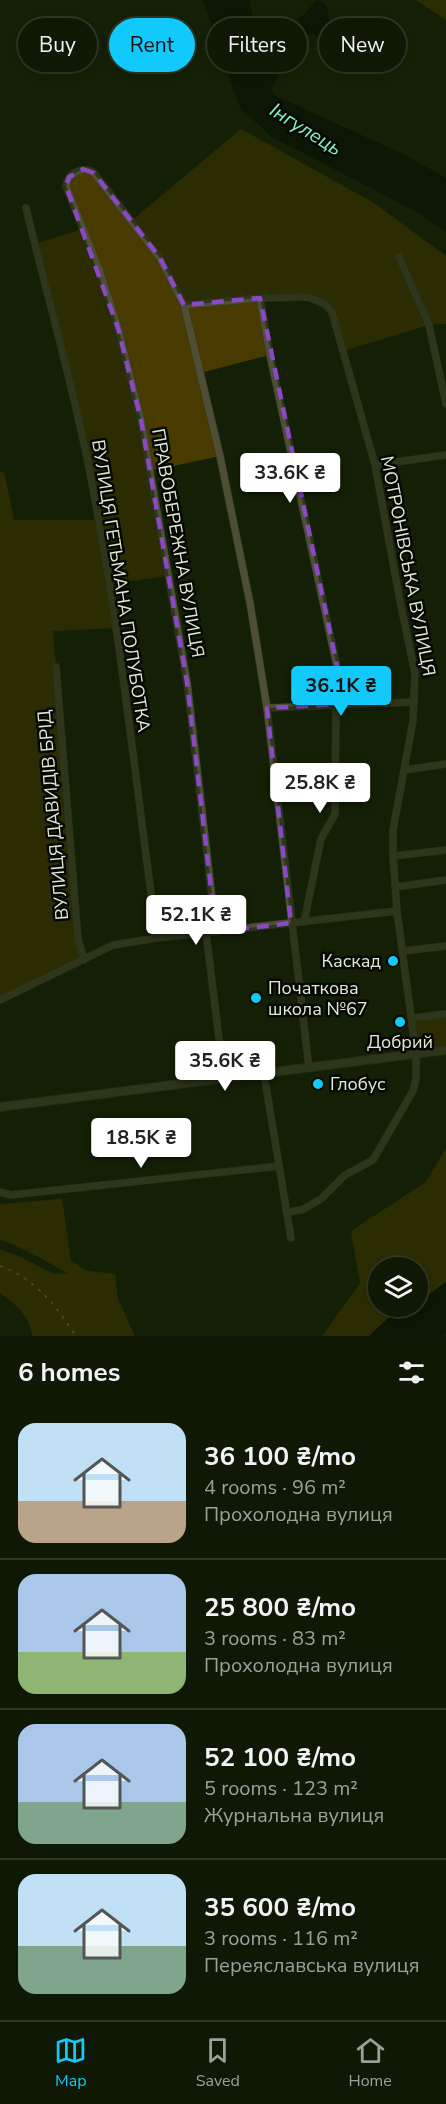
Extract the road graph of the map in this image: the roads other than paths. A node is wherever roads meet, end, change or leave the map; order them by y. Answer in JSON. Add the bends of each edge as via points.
{"nodes":[{"id":1,"x":26,"y":208,"type":"dead end"},
{"id":2,"x":399,"y":257,"type":"dead end"},
{"id":3,"x":260,"y":298,"type":"junction"},
{"id":4,"x":184,"y":304,"type":"junction"},
{"id":5,"x":446,"y":404,"type":"edge"},
{"id":6,"x":446,"y":455,"type":"edge"},
{"id":7,"x":375,"y":465,"type":"junction"},
{"id":8,"x":56,"y":667,"type":"dead end"},
{"id":9,"x":414,"y":702,"type":"junction"},
{"id":10,"x":345,"y":704,"type":"junction"},
{"id":11,"x":336,"y":705,"type":"junction"},
{"id":12,"x":267,"y":708,"type":"junction"},
{"id":13,"x":446,"y":764,"type":"edge"},
{"id":14,"x":404,"y":771,"type":"junction"},
{"id":15,"x":446,"y":850,"type":"edge"},
{"id":16,"x":393,"y":856,"type":"junction"},
{"id":17,"x":446,"y":880,"type":"edge"},
{"id":18,"x":395,"y":887,"type":"junction"},
{"id":19,"x":397,"y":912,"type":"junction"},
{"id":20,"x":304,"y":922,"type":"junction"},
{"id":21,"x":291,"y":923,"type":"junction"},
{"id":22,"x":216,"y":932,"type":"junction"},
{"id":23,"x":206,"y":933,"type":"junction"},
{"id":24,"x":158,"y":938,"type":"junction"},
{"id":25,"x":446,"y":946,"type":"edge"},
{"id":26,"x":403,"y":951,"type":"junction"},
{"id":27,"x":84,"y":960,"type":"junction"},
{"id":28,"x":0,"y":1000,"type":"edge"},
{"id":29,"x":446,"y":1014,"type":"edge"},
{"id":30,"x":412,"y":1018,"type":"junction"},
{"id":31,"x":446,"y":1050,"type":"edge"},
{"id":32,"x":416,"y":1054,"type":"junction"},
{"id":33,"x":309,"y":1068,"type":"junction"},
{"id":34,"x":264,"y":1074,"type":"junction"},
{"id":35,"x":224,"y":1079,"type":"junction"},
{"id":36,"x":0,"y":1107,"type":"edge"},
{"id":37,"x":279,"y":1166,"type":"junction"},
{"id":38,"x":0,"y":1192,"type":"edge"},
{"id":39,"x":287,"y":1212,"type":"junction"},
{"id":40,"x":291,"y":1238,"type":"dead end"}],
"edges":[{"from":1,"to":24,"type":"street","name":"ВУЛИЦЯ ГЕТЬМАНА ПОЛУБОТКА","via":[[87,457],[103,543]]},
{"from":2,"to":5,"type":"street","via":[[426,318]]},
{"from":3,"to":4,"type":"street","name":"МОТРОНІВСЬКА ВУЛИЦЯ"},
{"from":3,"to":7,"type":"street","name":"МОТРОНІВСЬКА ВУЛИЦЯ","via":[[308,297],[325,304],[332,312]]},
{"from":3,"to":10,"type":"street"},
{"from":4,"to":12,"type":"street","via":[[241,558]]},
{"from":4,"to":22,"type":"street","name":"ПРАВОБЕРЕЖНА ВУЛИЦЯ","via":[[160,258],[94,173],[86,169],[67,179],[66,186],[118,328],[141,420],[187,682]]},
{"from":6,"to":7,"type":"street"},
{"from":7,"to":9,"type":"street","name":"МОТРОНІВСЬКА ВУЛИЦЯ","via":[[414,664]]},
{"from":8,"to":27,"type":"street","name":"ВУЛИЦЯ ДАВИДІВ БРІД","via":[[78,939]]},
{"from":9,"to":10,"type":"street"},
{"from":9,"to":14,"type":"street","name":"МОТРОНІВСЬКА ВУЛИЦЯ"},
{"from":10,"to":11,"type":"street"},
{"from":11,"to":12,"type":"street"},
{"from":11,"to":20,"type":"street","via":[[335,814],[321,839]]},
{"from":12,"to":21,"type":"street"},
{"from":13,"to":14,"type":"street"},
{"from":14,"to":16,"type":"street","name":"МОТРОНІВСЬКА ВУЛИЦЯ","via":[[393,830]]},
{"from":15,"to":16,"type":"street"},
{"from":16,"to":18,"type":"street","name":"МОТРОНІВСЬКА ВУЛИЦЯ"},
{"from":17,"to":18,"type":"street"},
{"from":18,"to":19,"type":"street","name":"МОТРОНІВСЬКА ВУЛИЦЯ"},
{"from":19,"to":20,"type":"street"},
{"from":19,"to":26,"type":"street","name":"МОТРОНІВСЬКА ВУЛИЦЯ"},
{"from":20,"to":21,"type":"street"},
{"from":21,"to":22,"type":"street"},
{"from":21,"to":33,"type":"street"},
{"from":22,"to":23,"type":"street"},
{"from":23,"to":24,"type":"street"},
{"from":23,"to":35,"type":"street"},
{"from":24,"to":27,"type":"street","via":[[113,945]]},
{"from":25,"to":26,"type":"street"},
{"from":26,"to":30,"type":"street","name":"МОТРОНІВСЬКА ВУЛИЦЯ"},
{"from":27,"to":28,"type":"street"},
{"from":29,"to":30,"type":"street"},
{"from":30,"to":32,"type":"street","name":"МОТРОНІВСЬКА ВУЛИЦЯ"},
{"from":31,"to":32,"type":"street"},
{"from":32,"to":33,"type":"street"},
{"from":32,"to":39,"type":"street","name":"МОТРОНІВСЬКА ВУЛИЦЯ","via":[[413,1090],[373,1160],[345,1175],[321,1199],[302,1210]]},
{"from":33,"to":34,"type":"street"},
{"from":34,"to":35,"type":"street"},
{"from":34,"to":37,"type":"street"},
{"from":35,"to":36,"type":"street"},
{"from":37,"to":38,"type":"street","via":[[10,1195]]},
{"from":37,"to":39,"type":"street"},
{"from":39,"to":40,"type":"street"}]}
